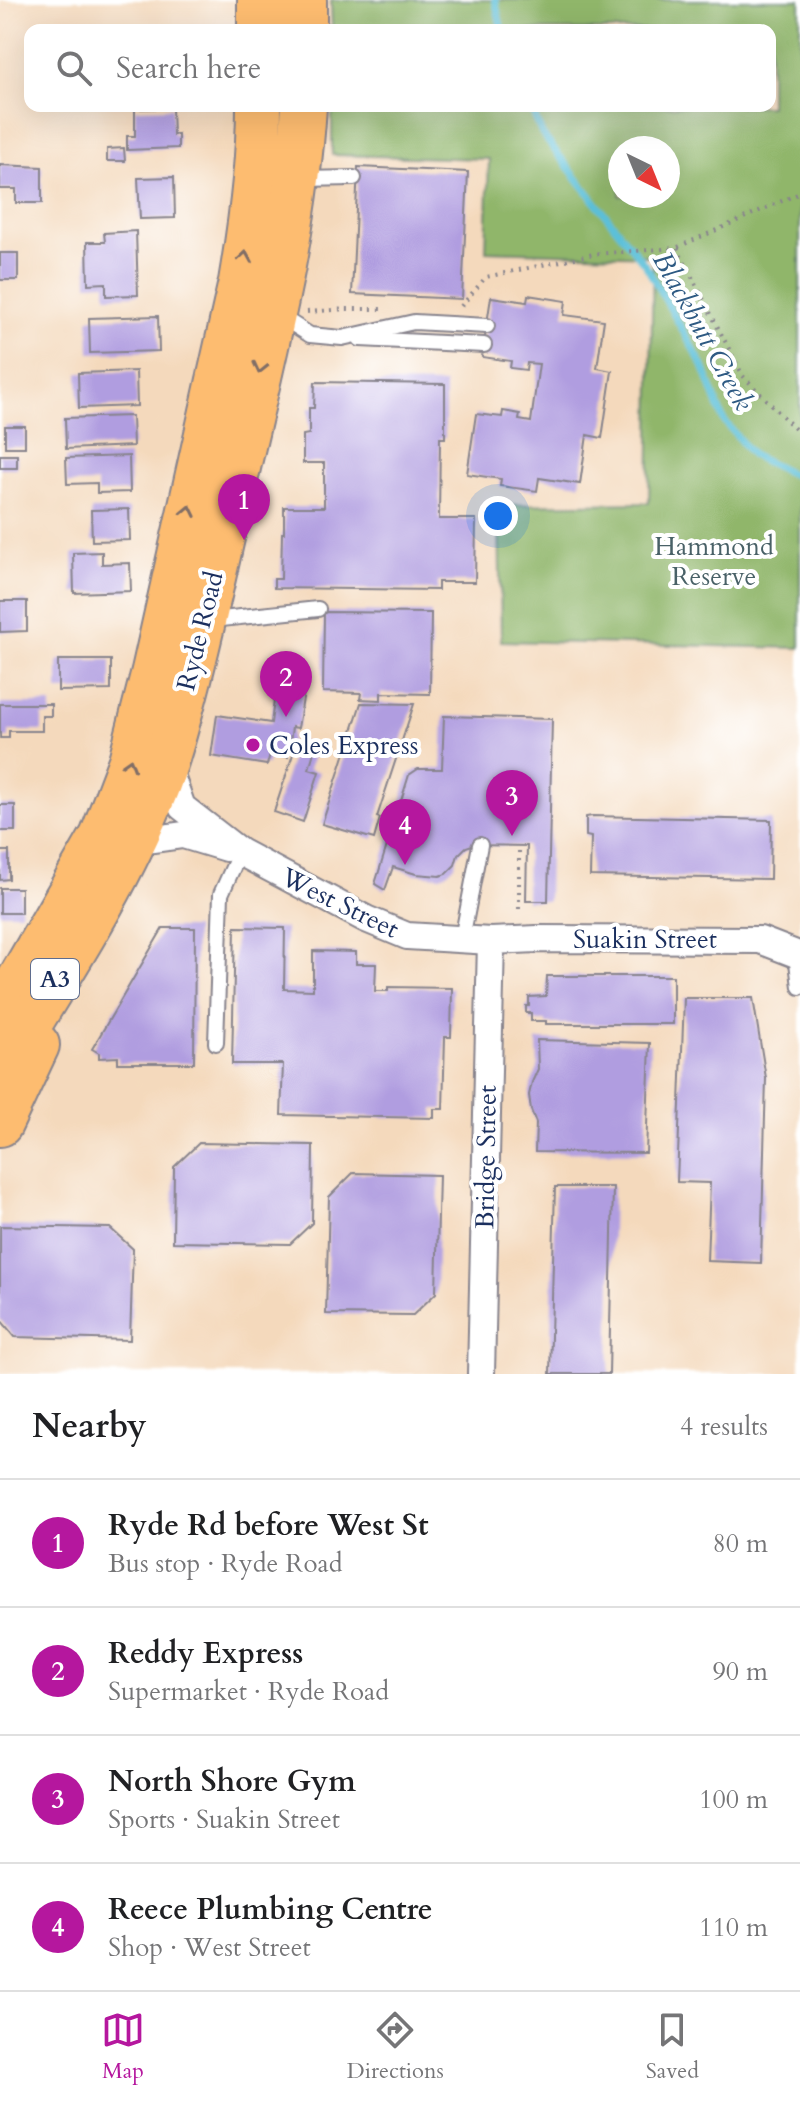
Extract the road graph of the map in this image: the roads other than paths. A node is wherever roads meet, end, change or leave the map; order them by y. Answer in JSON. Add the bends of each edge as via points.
{"nodes":[{"id":1,"x":260,"y":0,"type":"edge"},
{"id":2,"x":304,"y":0,"type":"edge"},
{"id":3,"x":260,"y":24,"type":"edge"},
{"id":4,"x":304,"y":24,"type":"edge"},
{"id":5,"x":259,"y":112,"type":"edge"},
{"id":6,"x":303,"y":112,"type":"edge"},
{"id":7,"x":354,"y":178,"type":"dead end"},
{"id":8,"x":297,"y":179,"type":"junction"},
{"id":9,"x":289,"y":312,"type":"junction"},
{"id":10,"x":487,"y":326,"type":"dead end"},
{"id":11,"x":342,"y":338,"type":"junction"},
{"id":12,"x":484,"y":345,"type":"dead end"},
{"id":13,"x":318,"y":609,"type":"dead end"},
{"id":14,"x":203,"y":621,"type":"junction"},
{"id":15,"x":166,"y":762,"type":"junction"},
{"id":16,"x":118,"y":839,"type":"junction"},
{"id":17,"x":480,"y":845,"type":"dead end"},
{"id":18,"x":240,"y":852,"type":"junction"},
{"id":19,"x":111,"y":887,"type":"junction"},
{"id":20,"x":462,"y":939,"type":"junction"},
{"id":21,"x":491,"y":941,"type":"junction"},
{"id":22,"x":796,"y":954,"type":"joint"},
{"id":23,"x":0,"y":976,"type":"edge"},
{"id":24,"x":800,"y":987,"type":"edge"},
{"id":25,"x":0,"y":1014,"type":"edge"},
{"id":26,"x":216,"y":1043,"type":"dead end"},
{"id":27,"x":0,"y":1072,"type":"edge"},
{"id":28,"x":0,"y":1124,"type":"edge"},
{"id":29,"x":481,"y":1374,"type":"edge"}],
"edges":[{"from":1,"to":3,"type":"highway"},
{"from":2,"to":4,"type":"highway"},
{"from":16,"to":5,"type":"highway","name":"Ryde Road","number":"A3","one_way":true,"via":[[131,761],[241,282]]},
{"from":6,"to":8,"type":"highway","name":"Ryde Road","number":"A3"},
{"from":7,"to":8,"type":"lane"},
{"from":8,"to":9,"type":"highway","name":"Ryde Road","number":"A3"},
{"from":9,"to":11,"type":"lane","via":[[310,335]]},
{"from":9,"to":14,"type":"highway","name":"Ryde Road","number":"A3","one_way":true},
{"from":10,"to":11,"type":"lane","via":[[414,322]]},
{"from":11,"to":12,"type":"lane"},
{"from":13,"to":14,"type":"lane"},
{"from":14,"to":15,"type":"highway","name":"Ryde Road","number":"A3"},
{"from":15,"to":16,"type":"highway","name":"Ryde Road","number":"A3"},
{"from":15,"to":18,"type":"street","name":"West Street","via":[[182,807]]},
{"from":16,"to":18,"type":"street","name":"West Street","via":[[183,835]]},
{"from":16,"to":19,"type":"highway","name":"Ryde Road","number":"A3"},
{"from":16,"to":23,"type":"highway"},
{"from":16,"to":25,"type":"highway","name":"Ryde Road","number":"A3"},
{"from":17,"to":20,"type":"lane"},
{"from":18,"to":20,"type":"street","name":"West Street","via":[[407,936]]},
{"from":18,"to":26,"type":"lane","via":[[221,894]]},
{"from":19,"to":27,"type":"highway","name":"Ryde Road","number":"A3"},
{"from":19,"to":28,"type":"highway"},
{"from":20,"to":21,"type":"street","name":"West Street"},
{"from":21,"to":22,"type":"street","name":"Suakin Street","via":[[760,940]]},
{"from":21,"to":29,"type":"street","name":"Bridge Street"},
{"from":22,"to":24,"type":"lane"}]}
